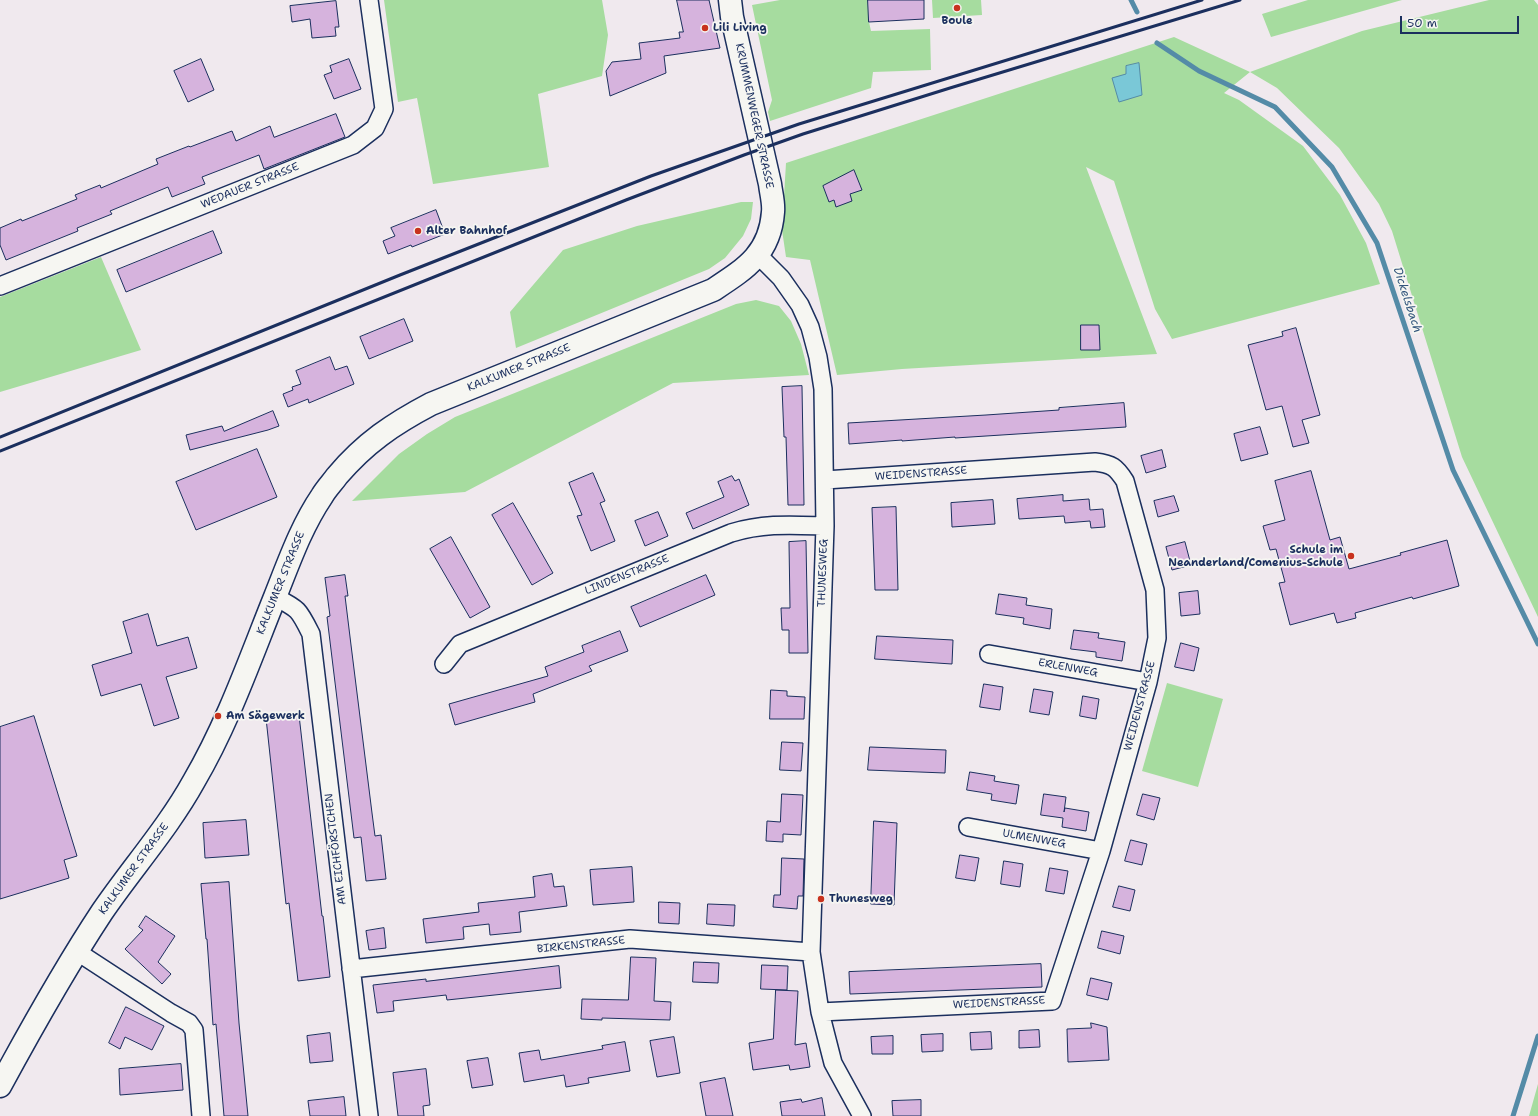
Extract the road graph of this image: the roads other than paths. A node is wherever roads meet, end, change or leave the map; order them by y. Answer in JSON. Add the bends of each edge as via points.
{"nodes":[{"id":1,"x":369,"y":0,"type":"edge"},
{"id":2,"x":730,"y":0,"type":"edge"},
{"id":3,"x":770,"y":233,"type":"joint"},
{"id":4,"x":758,"y":255,"type":"junction"},
{"id":5,"x":0,"y":286,"type":"edge"},
{"id":6,"x":825,"y":480,"type":"junction"},
{"id":7,"x":825,"y":526,"type":"junction"},
{"id":8,"x":275,"y":597,"type":"junction"},
{"id":9,"x":989,"y":654,"type":"dead end"},
{"id":10,"x":444,"y":664,"type":"dead end"},
{"id":11,"x":1148,"y":682,"type":"junction"},
{"id":12,"x":968,"y":827,"type":"dead end"},
{"id":13,"x":1101,"y":851,"type":"junction"},
{"id":14,"x":76,"y":951,"type":"junction"},
{"id":15,"x":811,"y":952,"type":"junction"},
{"id":16,"x":351,"y":969,"type":"junction"},
{"id":17,"x":820,"y":1012,"type":"junction"},
{"id":18,"x":0,"y":1086,"type":"edge"},
{"id":19,"x":202,"y":1116,"type":"edge"},
{"id":20,"x":369,"y":1116,"type":"edge"},
{"id":21,"x":862,"y":1116,"type":"edge"}],
"edges":[{"from":1,"to":5,"type":"street","name":"WEDAUER STRASSE","via":[[384,108],[374,128],[353,145]]},
{"from":2,"to":3,"type":"main road","name":"KRUMMENWEGER STRASSE","via":[[770,184],[773,211]]},
{"from":3,"to":4,"type":"main road","name":"KALKUMER STRASSE"},
{"from":4,"to":6,"type":"street","name":"THUNESWEG","via":[[781,278],[800,305],[810,327],[823,389]]},
{"from":4,"to":8,"type":"main road","name":"KALKUMER STRASSE","via":[[742,272],[713,290],[430,404],[372,440],[322,494],[299,536]]},
{"from":6,"to":7,"type":"street","name":"THUNESWEG"},
{"from":6,"to":11,"type":"street","name":"WEIDENSTRASSE","via":[[1095,462],[1117,469],[1125,481],[1155,590],[1157,638]]},
{"from":7,"to":10,"type":"street","name":"LINDENSTRASSE","via":[[770,525],[750,527],[731,533],[460,644]]},
{"from":7,"to":15,"type":"street","name":"THUNESWEG"},
{"from":8,"to":14,"type":"main road","name":"KALKUMER STRASSE","via":[[224,724],[194,782],[161,833]]},
{"from":8,"to":16,"type":"street","name":"AM EICHFÖRSTCHEN","via":[[293,606],[301,614],[310,634]]},
{"from":9,"to":11,"type":"street","name":"ERLENWEG"},
{"from":11,"to":13,"type":"street","name":"WEIDENSTRASSE"},
{"from":12,"to":13,"type":"street","name":"ULMENWEG"},
{"from":13,"to":17,"type":"street","name":"WEIDENSTRASSE","via":[[1052,1001]]},
{"from":14,"to":18,"type":"main road","name":"KALKUMER STRASSE"},
{"from":14,"to":19,"type":"street","via":[[189,1023],[194,1030]]},
{"from":15,"to":16,"type":"street","name":"BIRKENSTRASSE","via":[[630,939]]},
{"from":15,"to":17,"type":"street","name":"THUNESWEG"},
{"from":16,"to":20,"type":"street","name":"AM EICHFÖRSTCHEN"},
{"from":17,"to":21,"type":"street","name":"THUNESWEG","via":[[833,1063]]}]}
